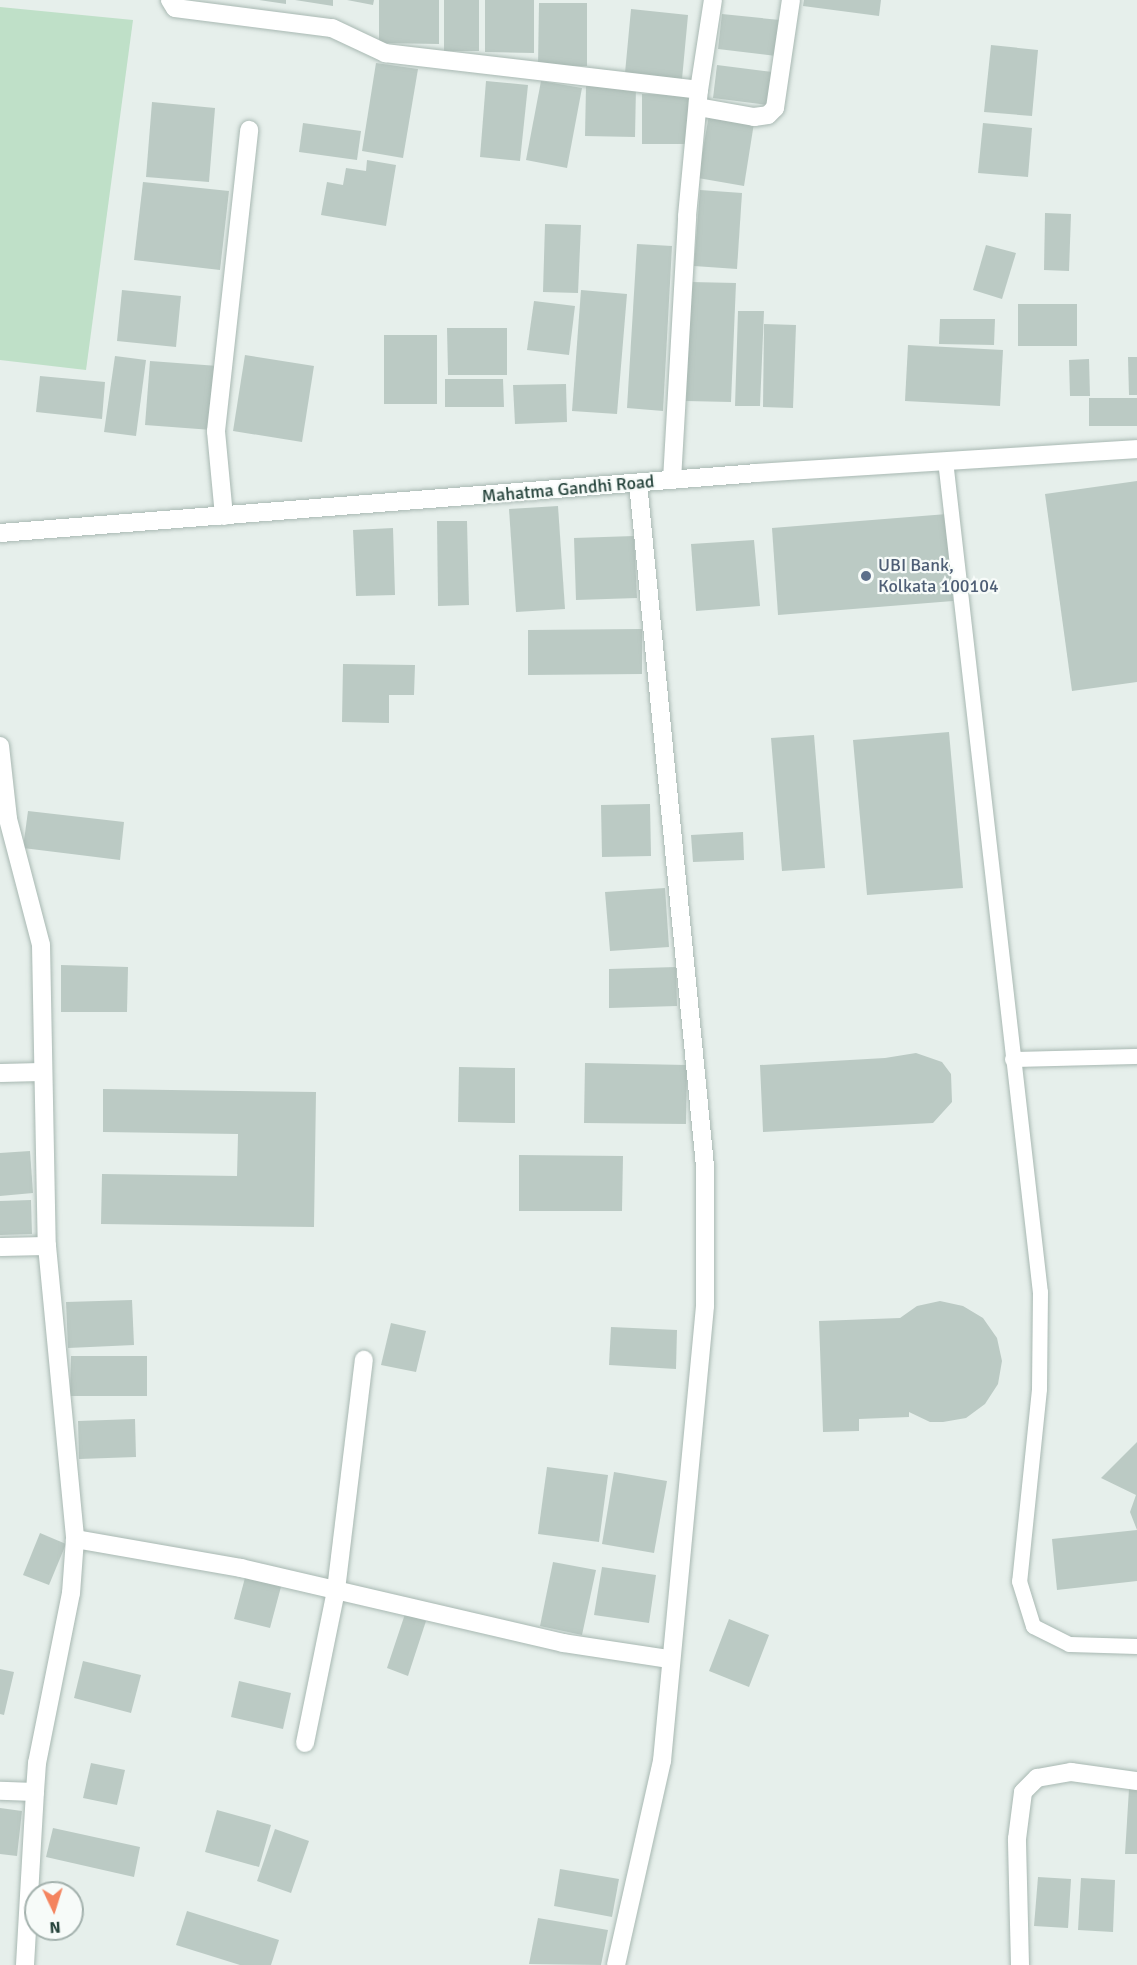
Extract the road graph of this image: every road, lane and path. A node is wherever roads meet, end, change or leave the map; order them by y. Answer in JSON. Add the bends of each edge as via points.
{"nodes":[{"id":1,"x":170,"y":0,"type":"edge"},
{"id":2,"x":713,"y":0,"type":"edge"},
{"id":3,"x":791,"y":0,"type":"edge"},
{"id":4,"x":698,"y":99,"type":"junction"},
{"id":5,"x":249,"y":130,"type":"dead end"},
{"id":6,"x":1137,"y":449,"type":"edge"},
{"id":7,"x":945,"y":460,"type":"junction"},
{"id":8,"x":672,"y":480,"type":"junction"},
{"id":9,"x":638,"y":483,"type":"junction"},
{"id":10,"x":224,"y":516,"type":"junction"},
{"id":11,"x":0,"y":533,"type":"edge"},
{"id":12,"x":0,"y":746,"type":"edge"},
{"id":13,"x":1137,"y":1056,"type":"edge"},
{"id":14,"x":1012,"y":1059,"type":"junction"},
{"id":15,"x":42,"y":1072,"type":"junction"},
{"id":16,"x":0,"y":1073,"type":"edge"},
{"id":17,"x":47,"y":1246,"type":"junction"},
{"id":18,"x":0,"y":1247,"type":"edge"},
{"id":19,"x":364,"y":1360,"type":"dead end"},
{"id":20,"x":75,"y":1539,"type":"junction"},
{"id":21,"x":336,"y":1590,"type":"junction"},
{"id":22,"x":1137,"y":1646,"type":"edge"},
{"id":23,"x":669,"y":1659,"type":"junction"},
{"id":24,"x":305,"y":1743,"type":"dead end"},
{"id":25,"x":1137,"y":1781,"type":"edge"},
{"id":26,"x":0,"y":1791,"type":"edge"},
{"id":27,"x":35,"y":1792,"type":"junction"},
{"id":28,"x":25,"y":1965,"type":"edge"},
{"id":29,"x":616,"y":1965,"type":"edge"},
{"id":30,"x":1020,"y":1965,"type":"edge"}],
"edges":[{"from":1,"to":4,"type":"street","via":[[175,8],[332,28],[385,53]]},
{"from":2,"to":4,"type":"street"},
{"from":3,"to":4,"type":"street","via":[[775,108],[768,116],[754,117]]},
{"from":4,"to":8,"type":"street","via":[[687,216]]},
{"from":5,"to":10,"type":"street","via":[[216,431]]},
{"from":6,"to":7,"type":"street","name":"Mahatma Gandhi Road"},
{"from":7,"to":8,"type":"street","name":"Mahatma Gandhi Road"},
{"from":7,"to":14,"type":"lane"},
{"from":8,"to":9,"type":"street","name":"Mahatma Gandhi Road"},
{"from":9,"to":10,"type":"street","name":"Mahatma Gandhi Road"},
{"from":9,"to":23,"type":"street","via":[[705,1166],[705,1306]]},
{"from":10,"to":11,"type":"street","name":"Mahatma Gandhi Road"},
{"from":12,"to":15,"type":"street","via":[[8,819],[41,945],[45,993]]},
{"from":13,"to":14,"type":"lane"},
{"from":14,"to":22,"type":"lane","via":[[1040,1292],[1040,1389],[1019,1581],[1033,1626],[1069,1644]]},
{"from":15,"to":16,"type":"street"},
{"from":15,"to":17,"type":"street"},
{"from":17,"to":18,"type":"street"},
{"from":17,"to":20,"type":"street"},
{"from":19,"to":21,"type":"street"},
{"from":20,"to":21,"type":"street","via":[[241,1568]]},
{"from":20,"to":27,"type":"street","via":[[71,1593],[37,1763]]},
{"from":21,"to":23,"type":"street","via":[[563,1643]]},
{"from":21,"to":24,"type":"street"},
{"from":23,"to":29,"type":"street","via":[[662,1761]]},
{"from":25,"to":30,"type":"street","via":[[1071,1772],[1037,1778],[1023,1792],[1017,1839]]},
{"from":26,"to":27,"type":"street"},
{"from":27,"to":28,"type":"street"}]}
